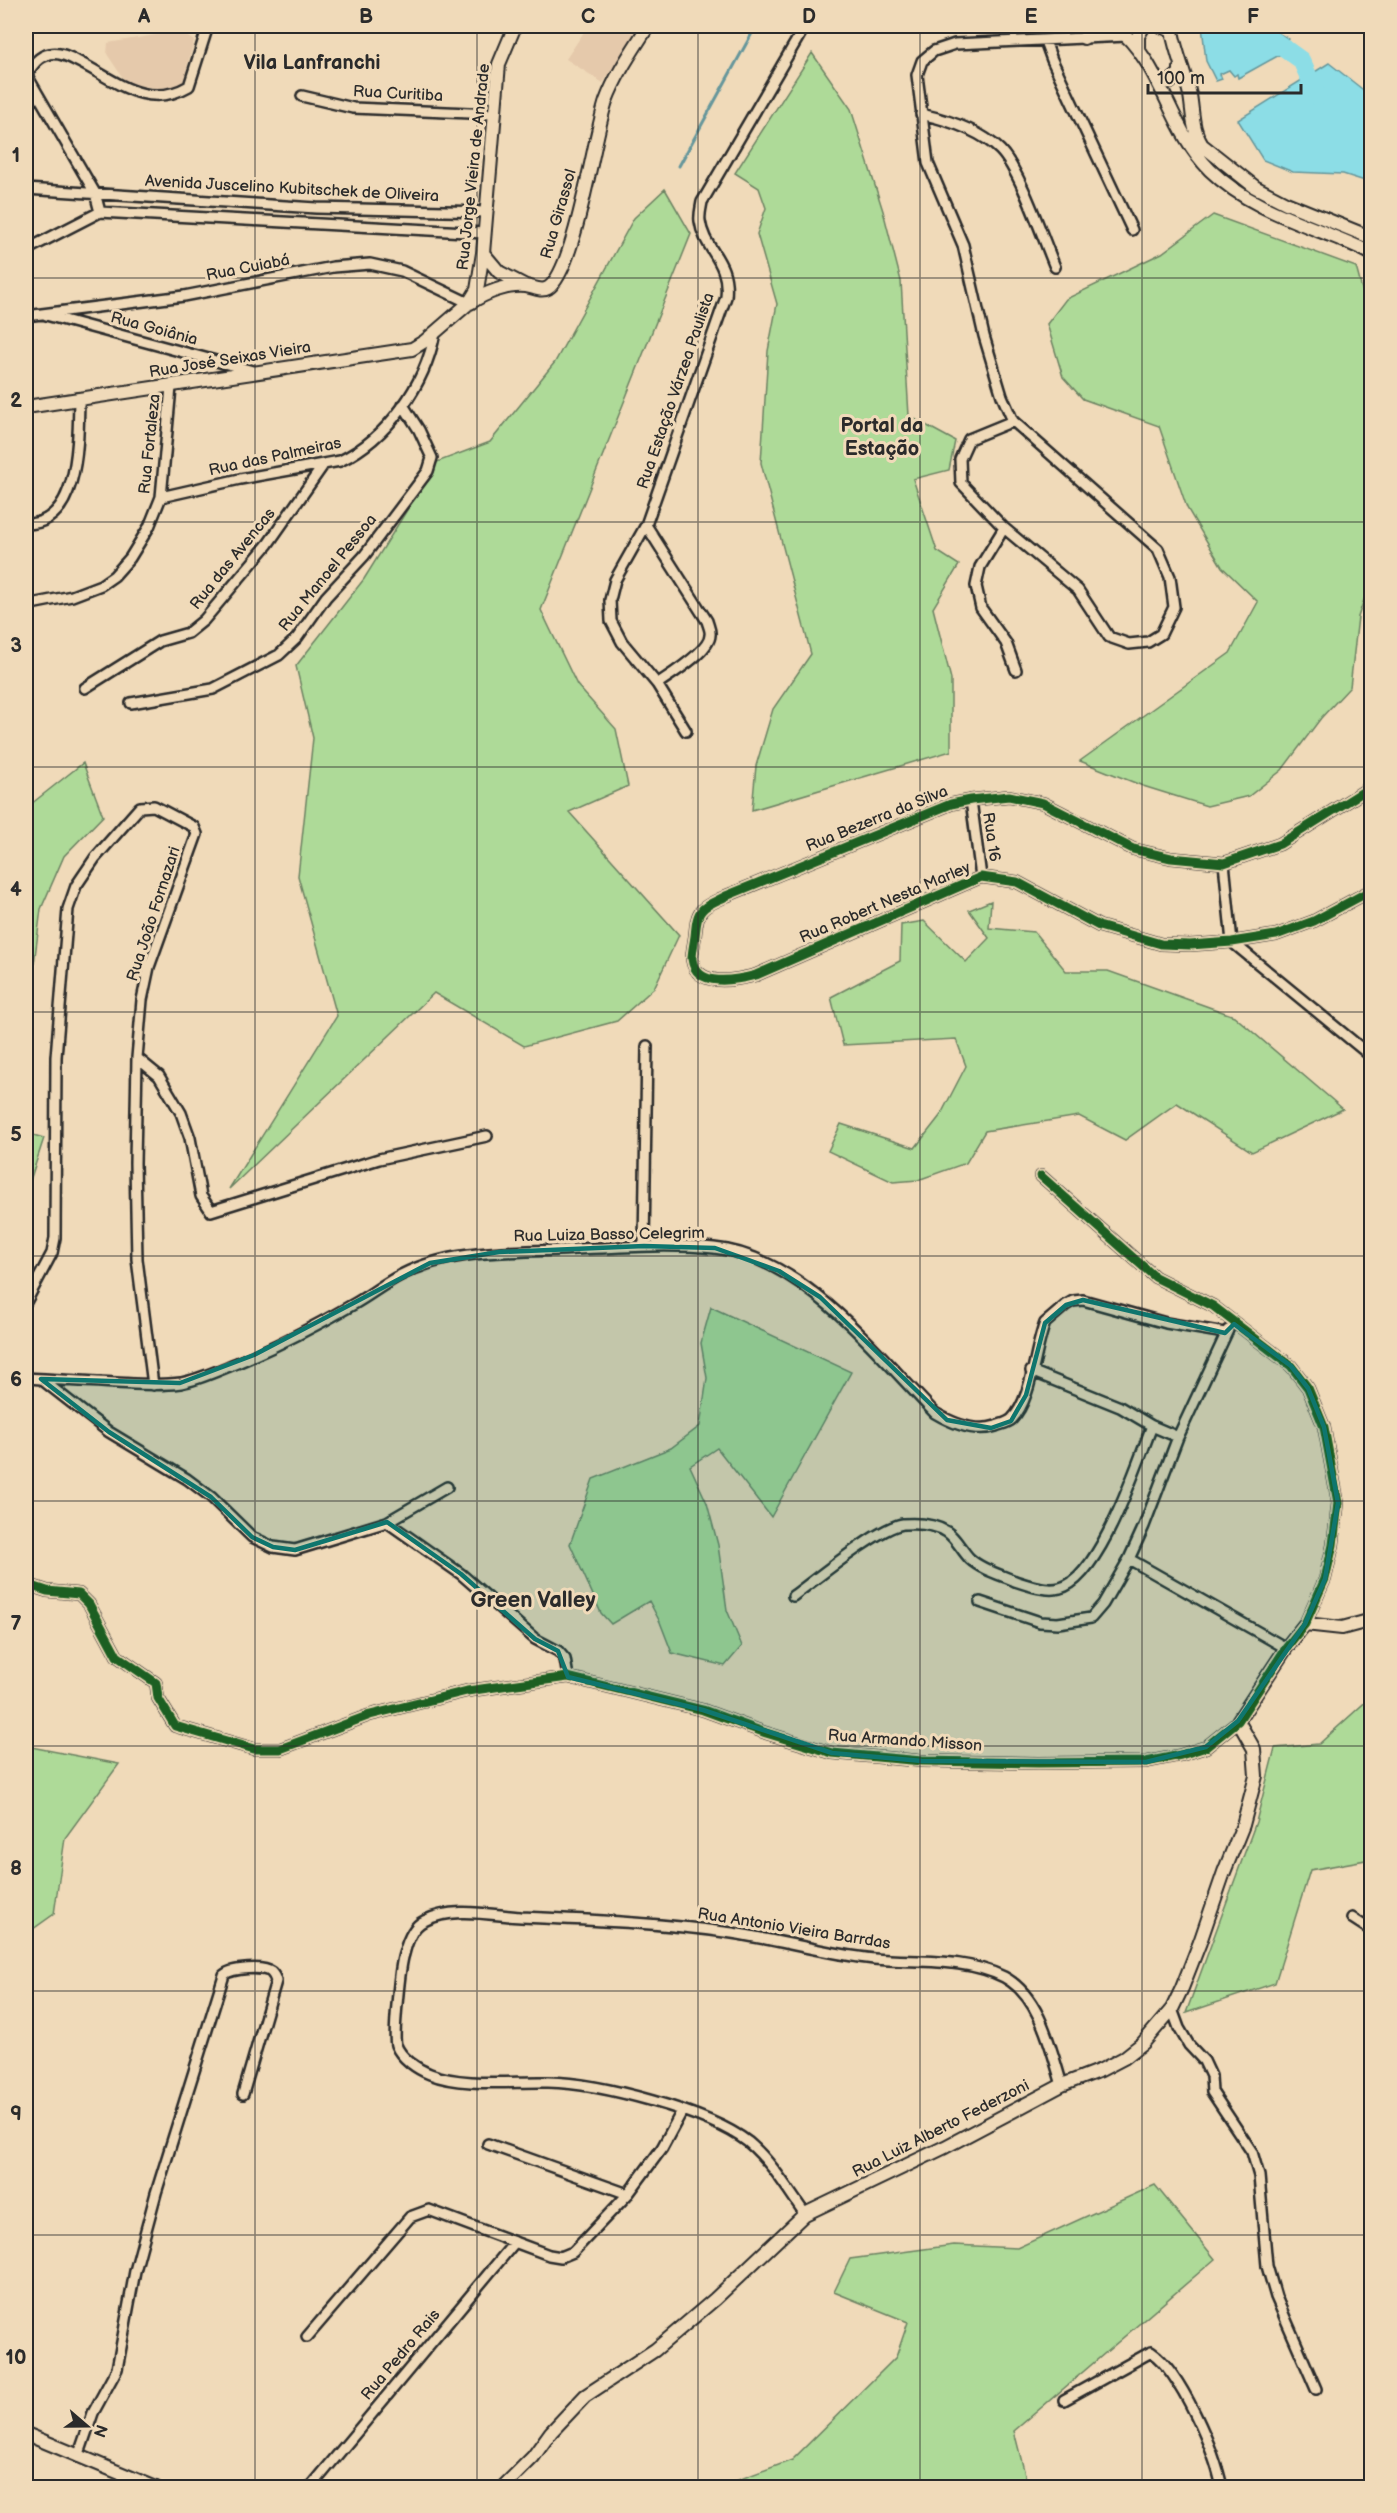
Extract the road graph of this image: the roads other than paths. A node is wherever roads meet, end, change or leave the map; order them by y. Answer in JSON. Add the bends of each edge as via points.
{"nodes":[{"id":1,"x":208,"y":26,"type":"edge"},
{"id":2,"x":515,"y":26,"type":"edge"},
{"id":3,"x":648,"y":26,"type":"edge"},
{"id":4,"x":805,"y":26,"type":"edge"},
{"id":5,"x":1094,"y":26,"type":"edge"},
{"id":6,"x":1115,"y":26,"type":"edge"},
{"id":7,"x":1144,"y":26,"type":"edge"},
{"id":8,"x":1169,"y":27,"type":"edge"},
{"id":9,"x":1127,"y":36,"type":"junction"},
{"id":10,"x":1084,"y":38,"type":"junction"},
{"id":11,"x":1045,"y":41,"type":"junction"},
{"id":12,"x":1138,"y":49,"type":"junction"},
{"id":13,"x":1180,"y":68,"type":"junction"},
{"id":14,"x":26,"y":75,"type":"edge"},
{"id":15,"x":1159,"y":82,"type":"junction"},
{"id":16,"x":302,"y":96,"type":"dead end"},
{"id":17,"x":493,"y":114,"type":"junction"},
{"id":18,"x":921,"y":114,"type":"junction"},
{"id":19,"x":26,"y":189,"type":"edge"},
{"id":20,"x":95,"y":194,"type":"junction"},
{"id":21,"x":316,"y":208,"type":"junction"},
{"id":22,"x":100,"y":212,"type":"junction"},
{"id":23,"x":487,"y":212,"type":"junction"},
{"id":24,"x":317,"y":225,"type":"junction"},
{"id":25,"x":1132,"y":230,"type":"dead end"},
{"id":26,"x":484,"y":233,"type":"junction"},
{"id":27,"x":1371,"y":238,"type":"edge"},
{"id":28,"x":26,"y":250,"type":"edge"},
{"id":29,"x":483,"y":253,"type":"junction"},
{"id":30,"x":1371,"y":254,"type":"edge"},
{"id":31,"x":1055,"y":267,"type":"dead end"},
{"id":32,"x":525,"y":285,"type":"junction"},
{"id":33,"x":469,"y":303,"type":"junction"},
{"id":34,"x":42,"y":314,"type":"junction"},
{"id":35,"x":26,"y":316,"type":"edge"},
{"id":36,"x":435,"y":333,"type":"junction"},
{"id":37,"x":258,"y":372,"type":"junction"},
{"id":38,"x":171,"y":387,"type":"junction"},
{"id":39,"x":80,"y":398,"type":"junction"},
{"id":40,"x":403,"y":405,"type":"junction"},
{"id":41,"x":26,"y":407,"type":"edge"},
{"id":42,"x":1013,"y":422,"type":"junction"},
{"id":43,"x":324,"y":464,"type":"junction"},
{"id":44,"x":161,"y":497,"type":"junction"},
{"id":45,"x":26,"y":524,"type":"edge"},
{"id":46,"x":646,"y":525,"type":"junction"},
{"id":47,"x":1004,"y":528,"type":"junction"},
{"id":48,"x":26,"y":605,"type":"edge"},
{"id":49,"x":1016,"y":670,"type":"dead end"},
{"id":50,"x":657,"y":684,"type":"junction"},
{"id":51,"x":86,"y":688,"type":"dead end"},
{"id":52,"x":132,"y":703,"type":"dead end"},
{"id":53,"x":686,"y":731,"type":"dead end"},
{"id":54,"x":1370,"y":785,"type":"edge"},
{"id":55,"x":1371,"y":799,"type":"edge"},
{"id":56,"x":970,"y":800,"type":"junction"},
{"id":57,"x":1224,"y":863,"type":"junction"},
{"id":58,"x":981,"y":877,"type":"junction"},
{"id":59,"x":1371,"y":890,"type":"edge"},
{"id":60,"x":1232,"y":942,"type":"junction"},
{"id":61,"x":692,"y":955,"type":"joint"},
{"id":62,"x":647,"y":1046,"type":"dead end"},
{"id":63,"x":1371,"y":1057,"type":"edge"},
{"id":64,"x":137,"y":1058,"type":"junction"},
{"id":65,"x":487,"y":1136,"type":"dead end"},
{"id":66,"x":1041,"y":1176,"type":"dead end"},
{"id":67,"x":644,"y":1246,"type":"junction"},
{"id":68,"x":26,"y":1302,"type":"edge"},
{"id":69,"x":1234,"y":1324,"type":"junction"},
{"id":70,"x":1225,"y":1333,"type":"junction"},
{"id":71,"x":1031,"y":1371,"type":"junction"},
{"id":72,"x":26,"y":1378,"type":"edge"},
{"id":73,"x":41,"y":1379,"type":"junction"},
{"id":74,"x":153,"y":1385,"type":"junction"},
{"id":75,"x":1152,"y":1426,"type":"junction"},
{"id":76,"x":1178,"y":1437,"type":"junction"},
{"id":77,"x":447,"y":1486,"type":"dead end"},
{"id":78,"x":387,"y":1522,"type":"junction"},
{"id":79,"x":1129,"y":1559,"type":"junction"},
{"id":80,"x":26,"y":1584,"type":"edge"},
{"id":81,"x":793,"y":1596,"type":"dead end"},
{"id":82,"x":980,"y":1602,"type":"dead end"},
{"id":83,"x":1371,"y":1620,"type":"edge"},
{"id":84,"x":1305,"y":1624,"type":"junction"},
{"id":85,"x":1286,"y":1648,"type":"junction"},
{"id":86,"x":568,"y":1677,"type":"junction"},
{"id":87,"x":1238,"y":1721,"type":"junction"},
{"id":88,"x":1352,"y":1918,"type":"dead end"},
{"id":89,"x":1371,"y":1931,"type":"edge"},
{"id":90,"x":1172,"y":2009,"type":"junction"},
{"id":91,"x":1062,"y":2085,"type":"junction"},
{"id":92,"x":243,"y":2094,"type":"dead end"},
{"id":93,"x":682,"y":2111,"type":"junction"},
{"id":94,"x":488,"y":2144,"type":"dead end"},
{"id":95,"x":628,"y":2194,"type":"junction"},
{"id":96,"x":805,"y":2214,"type":"junction"},
{"id":97,"x":515,"y":2242,"type":"junction"},
{"id":98,"x":307,"y":2337,"type":"dead end"},
{"id":99,"x":1316,"y":2389,"type":"dead end"},
{"id":100,"x":1064,"y":2400,"type":"dead end"},
{"id":101,"x":26,"y":2434,"type":"edge"},
{"id":102,"x":78,"y":2457,"type":"junction"},
{"id":103,"x":156,"y":2487,"type":"edge"},
{"id":104,"x":310,"y":2487,"type":"edge"},
{"id":105,"x":502,"y":2487,"type":"edge"},
{"id":106,"x":1222,"y":2487,"type":"edge"}],
"edges":[{"from":1,"to":14,"type":"street","via":[[189,86],[175,94],[140,94],[68,56],[51,54],[35,61]]},
{"from":2,"to":17,"type":"street","name":"Rua Jorge Vieira de Andrade","via":[[499,64]]},
{"from":3,"to":32,"type":"street","name":"Rua Girassol","via":[[607,99],[563,265],[548,288]]},
{"from":4,"to":46,"type":"street","name":"Rua Estação Várzea Paulista","via":[[702,202],[699,219],[726,273],[726,297]]},
{"from":5,"to":10,"type":"street"},
{"from":6,"to":9,"type":"street"},
{"from":7,"to":12,"type":"street","via":[[1138,36]]},
{"from":8,"to":13,"type":"street"},
{"from":9,"to":10,"type":"street"},
{"from":9,"to":12,"type":"street"},
{"from":10,"to":11,"type":"street"},
{"from":11,"to":18,"type":"street","via":[[955,44],[934,51],[922,61],[917,75]]},
{"from":11,"to":25,"type":"street"},
{"from":12,"to":15,"type":"street"},
{"from":13,"to":15,"type":"street","via":[[1170,82]]},
{"from":13,"to":27,"type":"street","via":[[1190,95],[1196,136],[1202,145],[1255,187]]},
{"from":14,"to":20,"type":"street"},
{"from":15,"to":30,"type":"street","via":[[1194,151],[1235,192]]},
{"from":16,"to":17,"type":"street","name":"Rua Curitiba","via":[[353,108]]},
{"from":17,"to":23,"type":"street","name":"Rua Jorge Vieira de Andrade"},
{"from":18,"to":31,"type":"street","via":[[945,119],[1000,150],[1014,169]]},
{"from":18,"to":42,"type":"street","via":[[928,164],[963,245],[984,336]]},
{"from":19,"to":20,"type":"street","name":"Avenida Juscelino Kubitschek de Oliveira"},
{"from":20,"to":21,"type":"street","name":"Avenida Juscelino Kubitschek de Oliveira"},
{"from":20,"to":22,"type":"street"},
{"from":21,"to":23,"type":"street","name":"Avenida Juscelino Kubitschek de Oliveira"},
{"from":21,"to":24,"type":"street"},
{"from":22,"to":24,"type":"street","name":"Avenida Juscelino Kubitschek de Oliveira"},
{"from":22,"to":28,"type":"street"},
{"from":23,"to":26,"type":"street","name":"Rua Jorge Vieira de Andrade"},
{"from":24,"to":26,"type":"street","name":"Avenida Juscelino Kubitschek de Oliveira"},
{"from":26,"to":29,"type":"street","name":"Rua Jorge Vieira de Andrade"},
{"from":29,"to":32,"type":"street","via":[[498,272]]},
{"from":29,"to":33,"type":"street","name":"Rua Jorge Vieira de Andrade","via":[[478,284]]},
{"from":32,"to":33,"type":"street","name":"Rua Girassol","via":[[492,291]]},
{"from":33,"to":34,"type":"street","name":"Rua Cuiabá","via":[[402,271],[370,264],[333,267],[184,296]]},
{"from":33,"to":36,"type":"street","name":"Rua Jorge Vieira de Andrade"},
{"from":34,"to":35,"type":"street","name":"Rua Cuiabá"},
{"from":34,"to":37,"type":"street","name":"Rua Goiânia"},
{"from":36,"to":37,"type":"street","name":"Rua José Seixas Vieira","via":[[412,349]]},
{"from":36,"to":40,"type":"street","name":"Rua das Palmeiras","via":[[425,369]]},
{"from":37,"to":38,"type":"street","name":"Rua José Seixas Vieira"},
{"from":38,"to":39,"type":"street","name":"Rua José Seixas Vieira"},
{"from":38,"to":44,"type":"street","name":"Rua Fortaleza"},
{"from":39,"to":41,"type":"street","name":"Rua José Seixas Vieira"},
{"from":39,"to":45,"type":"street","via":[[70,487],[51,516]]},
{"from":40,"to":43,"type":"street","name":"Rua das Palmeiras","via":[[355,454]]},
{"from":40,"to":52,"type":"street","name":"Rua Manoel Pessoa","via":[[432,458],[428,471],[297,638],[279,655],[213,689]]},
{"from":42,"to":47,"type":"street","via":[[969,439],[960,459],[961,483]]},
{"from":42,"to":47,"type":"street","via":[[1158,549],[1170,577],[1174,607],[1161,634],[1148,642],[1129,644],[1109,636],[1078,590]]},
{"from":43,"to":44,"type":"street","name":"Rua das Palmeiras"},
{"from":43,"to":51,"type":"street","name":"Rua das Avencas","via":[[268,544],[204,620],[188,633],[160,641]]},
{"from":44,"to":48,"type":"street","name":"Rua Fortaleza","via":[[149,527],[114,576],[72,596]]},
{"from":46,"to":50,"type":"street","name":"Rua Estação Várzea Paulista","via":[[615,579],[611,621],[622,642]]},
{"from":46,"to":50,"type":"street","via":[[707,621],[711,636],[706,646]]},
{"from":47,"to":49,"type":"street","via":[[980,567],[976,586],[981,608],[1006,643]]},
{"from":50,"to":53,"type":"street","name":"Rua Estação Várzea Paulista"},
{"from":54,"to":55,"type":"street"},
{"from":54,"to":57,"type":"street","name":"Rua Bezerra da Silva","via":[[1280,844]]},
{"from":56,"to":57,"type":"street","name":"Rua Bezerra da Silva","via":[[1009,796],[1043,803],[1133,849],[1171,858]]},
{"from":56,"to":58,"type":"street","name":"Rua 16"},
{"from":56,"to":61,"type":"street","name":"Rua Bezerra da Silva","via":[[951,804],[702,909]]},
{"from":57,"to":60,"type":"street"},
{"from":58,"to":60,"type":"street","name":"Rua Robert Nesta Marley","via":[[1017,882],[1099,926],[1161,944]]},
{"from":58,"to":61,"type":"street","name":"Rua Robert Nesta Marley","via":[[756,975],[737,980],[707,978],[694,967]]},
{"from":59,"to":60,"type":"street","name":"Rua Robert Nesta Marley","via":[[1314,921],[1276,935]]},
{"from":60,"to":63,"type":"street"},
{"from":62,"to":67,"type":"street"},
{"from":64,"to":65,"type":"street","via":[[159,1076],[181,1113],[201,1196],[214,1212],[379,1159]]},
{"from":64,"to":68,"type":"street","name":"Rua João Fornazari","via":[[149,968],[197,834],[194,826],[146,805],[95,858],[76,886],[68,909],[56,1057],[55,1238],[52,1253]]},
{"from":64,"to":74,"type":"street","name":"Rua João Fornazari","via":[[137,1259]]},
{"from":66,"to":69,"type":"street","via":[[1155,1277],[1213,1306]]},
{"from":67,"to":71,"type":"street","name":"Rua Luiza Basso Celegrim","via":[[715,1248],[757,1259],[779,1270],[820,1297],[934,1413],[964,1426],[991,1428],[1011,1421],[1026,1395]]},
{"from":67,"to":74,"type":"street","name":"Rua Luiza Basso Celegrim","via":[[499,1252],[430,1263],[401,1275],[324,1322],[254,1355],[201,1378]]},
{"from":69,"to":70,"type":"street"},
{"from":69,"to":84,"type":"street","via":[[1291,1366],[1308,1388],[1324,1427],[1338,1503],[1325,1579]]},
{"from":70,"to":71,"type":"street","name":"Rua Luiza Basso Celegrim","via":[[1073,1301],[1044,1323]]},
{"from":70,"to":76,"type":"street"},
{"from":71,"to":75,"type":"street","via":[[1120,1407]]},
{"from":72,"to":73,"type":"street","name":"Rua Luiza Basso Celegrim"},
{"from":73,"to":74,"type":"street","name":"Rua Luiza Basso Celegrim"},
{"from":73,"to":78,"type":"street","via":[[109,1432],[211,1497],[252,1537],[273,1547],[295,1550]]},
{"from":75,"to":76,"type":"street"},
{"from":75,"to":81,"type":"street","via":[[1119,1508],[1091,1563],[1078,1579],[1059,1589],[1029,1586],[988,1570],[971,1560],[947,1532],[925,1523],[900,1525],[878,1533]]},
{"from":76,"to":79,"type":"street"},
{"from":77,"to":78,"type":"street"},
{"from":78,"to":86,"type":"street","via":[[461,1574],[536,1639],[558,1651],[565,1659]]},
{"from":79,"to":82,"type":"street","via":[[1091,1618],[1040,1622]]},
{"from":79,"to":85,"type":"street"},
{"from":80,"to":86,"type":"street","via":[[47,1592],[78,1594],[89,1604],[117,1656],[156,1683],[158,1698],[175,1726],[254,1749],[280,1749],[370,1716],[467,1691]]},
{"from":83,"to":84,"type":"street","via":[[1342,1628]]},
{"from":84,"to":85,"type":"street"},
{"from":85,"to":87,"type":"street"},
{"from":86,"to":87,"type":"street","name":"Rua Armando Misson","via":[[703,1710],[832,1753],[922,1761],[1146,1762],[1206,1747]]},
{"from":87,"to":90,"type":"street","name":"Rua Luiz Alberto Federzoni","via":[[1254,1749],[1256,1776],[1243,1825]]},
{"from":88,"to":89,"type":"street"},
{"from":90,"to":91,"type":"street","name":"Rua Luiz Alberto Federzoni","via":[[1143,2043],[1124,2058]]},
{"from":90,"to":99,"type":"street","via":[[1179,2028],[1211,2076],[1212,2092],[1256,2162],[1267,2266],[1276,2297]]},
{"from":91,"to":93,"type":"street","name":"Rua Antonio Vieira Barrdas","via":[[1035,2012],[1021,1991],[1006,1978],[978,1967],[873,1959],[733,1933],[648,1923],[453,1912],[420,1922],[410,1936],[403,1956],[394,2041],[406,2059],[430,2074],[458,2081],[556,2082],[613,2091]]},
{"from":91,"to":96,"type":"street","name":"Rua Luiz Alberto Federzoni"},
{"from":92,"to":102,"type":"street","via":[[276,1981],[268,1970],[234,1969],[224,1975],[156,2193],[135,2271],[117,2369],[93,2413]]},
{"from":93,"to":95,"type":"street","via":[[662,2148]]},
{"from":93,"to":96,"type":"street","via":[[725,2127],[750,2144]]},
{"from":94,"to":95,"type":"street"},
{"from":95,"to":97,"type":"street","via":[[573,2252],[561,2257]]},
{"from":96,"to":105,"type":"street","name":"Rua Luiz Alberto Federzoni","via":[[655,2350],[585,2396]]},
{"from":97,"to":98,"type":"street","via":[[429,2210],[410,2217]]},
{"from":97,"to":104,"type":"street","name":"Rua Pedro Rais"},
{"from":100,"to":106,"type":"street","via":[[1151,2352],[1160,2358],[1194,2410],[1218,2465]]},
{"from":101,"to":102,"type":"street"},
{"from":102,"to":103,"type":"street"}]}
